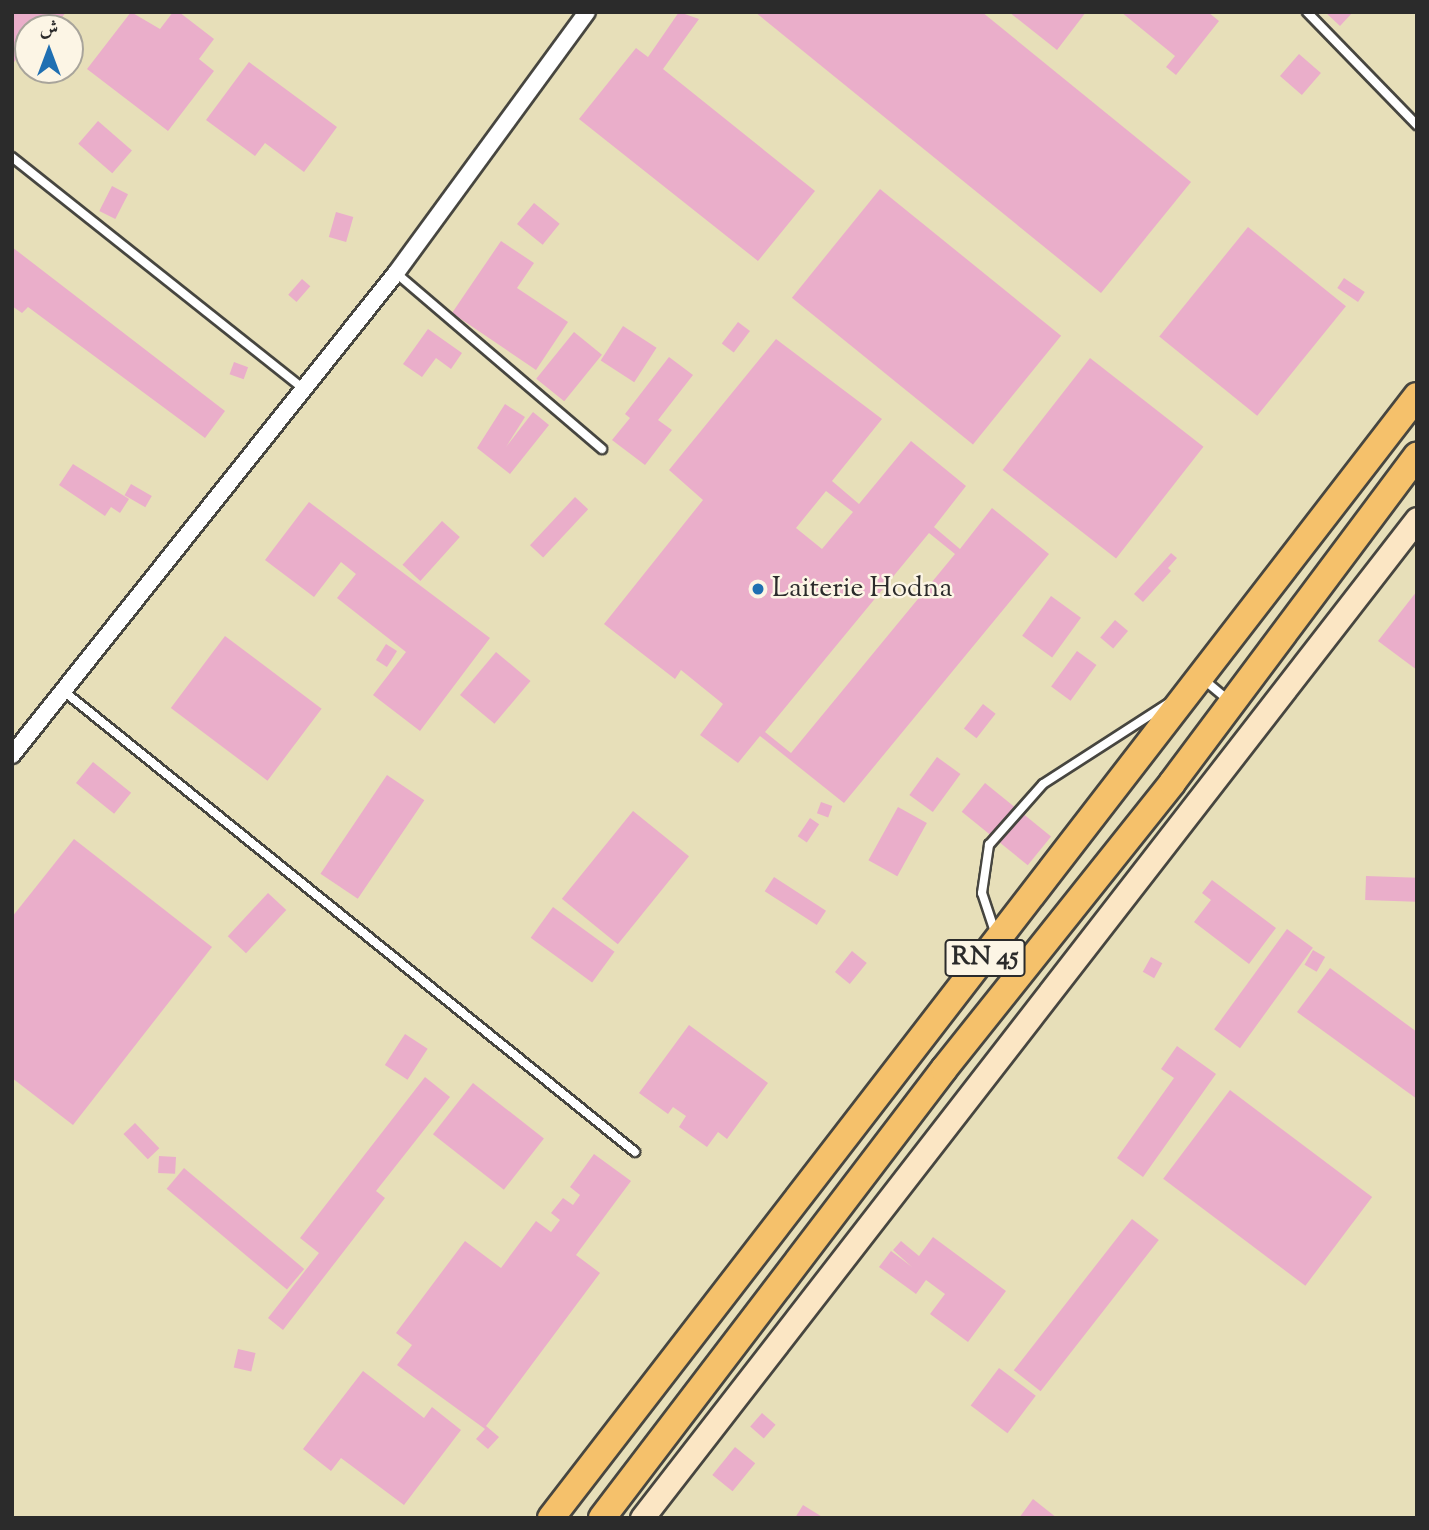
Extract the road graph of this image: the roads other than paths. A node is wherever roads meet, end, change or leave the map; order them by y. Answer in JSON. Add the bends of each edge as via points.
{"nodes":[{"id":1,"x":587,"y":12,"type":"edge"},
{"id":2,"x":1307,"y":12,"type":"edge"},
{"id":3,"x":1417,"y":125,"type":"edge"},
{"id":4,"x":12,"y":157,"type":"edge"},
{"id":5,"x":396,"y":273,"type":"junction"},
{"id":6,"x":304,"y":389,"type":"junction"},
{"id":7,"x":1417,"y":396,"type":"edge"},
{"id":8,"x":602,"y":449,"type":"dead end"},
{"id":9,"x":1417,"y":455,"type":"edge"},
{"id":10,"x":1417,"y":519,"type":"edge"},
{"id":11,"x":1203,"y":679,"type":"junction"},
{"id":12,"x":66,"y":693,"type":"junction"},
{"id":13,"x":1231,"y":702,"type":"junction"},
{"id":14,"x":12,"y":755,"type":"edge"},
{"id":15,"x":998,"y":940,"type":"junction"},
{"id":16,"x":1029,"y":965,"type":"junction"},
{"id":17,"x":635,"y":1152,"type":"dead end"},
{"id":18,"x":551,"y":1518,"type":"edge"},
{"id":19,"x":602,"y":1518,"type":"edge"},
{"id":20,"x":642,"y":1518,"type":"edge"}],
"edges":[{"from":1,"to":5,"type":"street"},
{"from":2,"to":3,"type":"lane"},
{"from":4,"to":6,"type":"lane"},
{"from":5,"to":6,"type":"street"},
{"from":5,"to":8,"type":"lane"},
{"from":6,"to":12,"type":"street"},
{"from":7,"to":11,"type":"highway","number":"RN 45"},
{"from":9,"to":13,"type":"highway","number":"RN 45"},
{"from":10,"to":20,"type":"main road"},
{"from":11,"to":13,"type":"lane"},
{"from":11,"to":15,"type":"highway","number":"RN 45"},
{"from":11,"to":15,"type":"lane","via":[[1042,784],[989,845],[982,893]]},
{"from":12,"to":14,"type":"street"},
{"from":12,"to":17,"type":"lane"},
{"from":13,"to":16,"type":"highway","number":"RN 45"},
{"from":15,"to":16,"type":"lane"},
{"from":15,"to":18,"type":"highway","number":"RN 45"},
{"from":16,"to":19,"type":"highway","number":"RN 45","via":[[944,1069]]}]}
